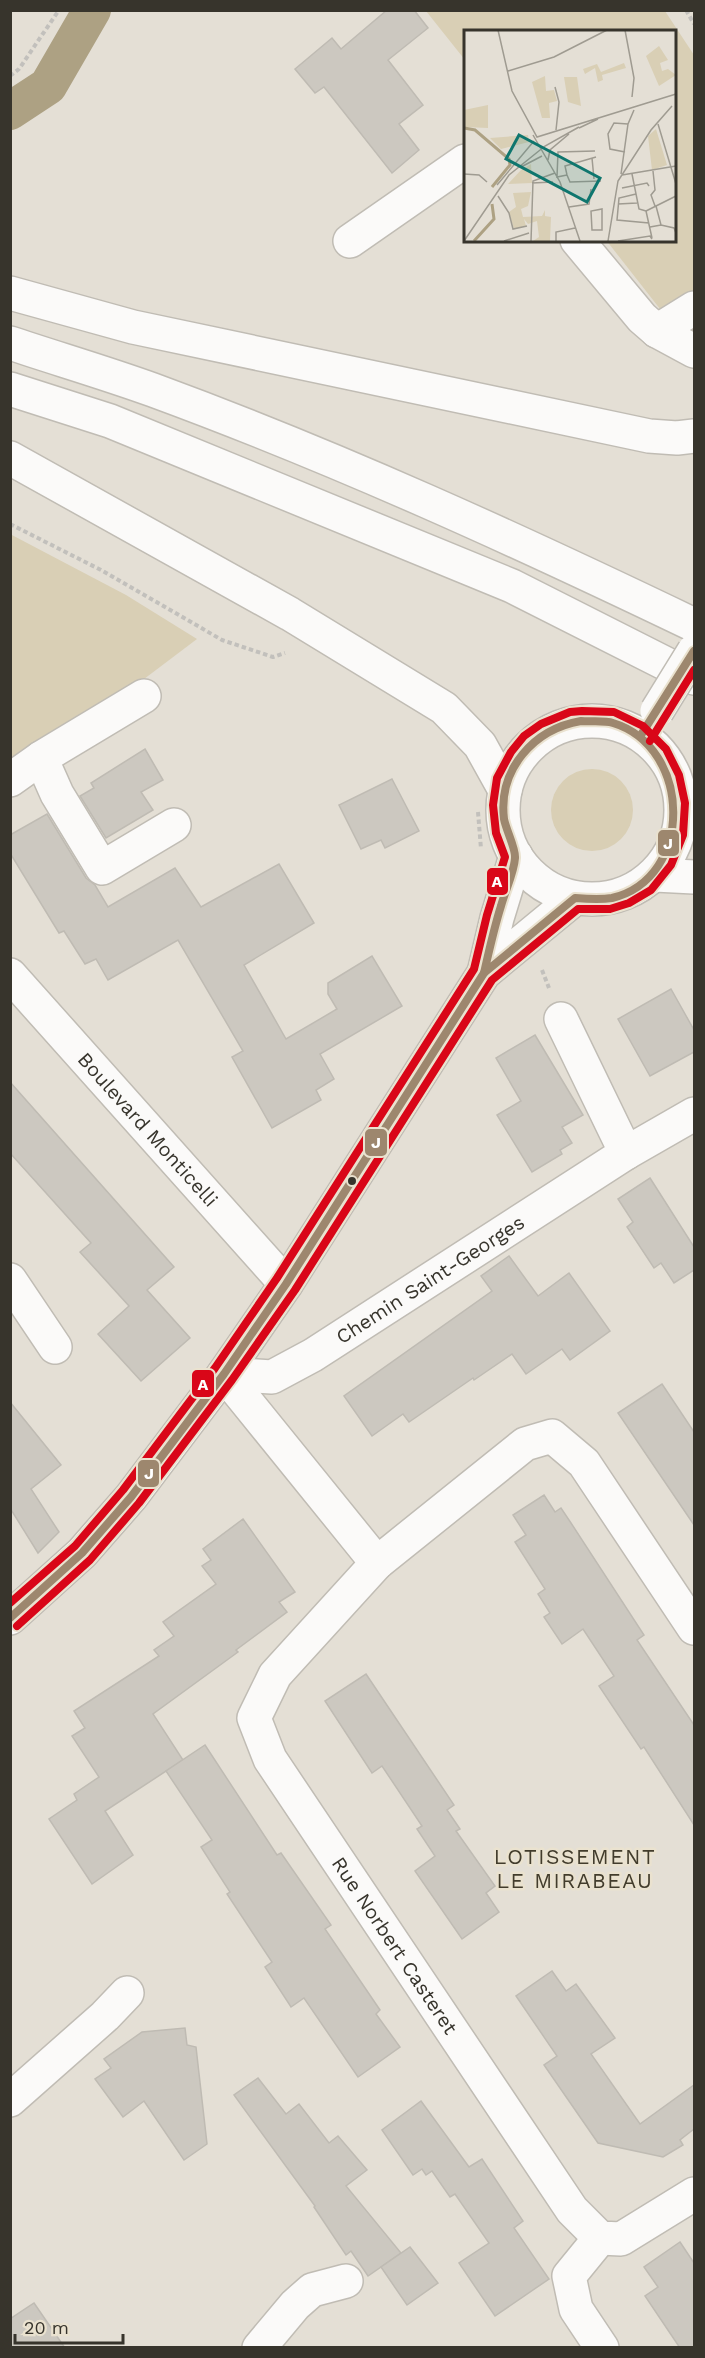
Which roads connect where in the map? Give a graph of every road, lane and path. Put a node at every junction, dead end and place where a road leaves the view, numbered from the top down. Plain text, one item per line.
1 (59, 10) edge
2 (686, 10) edge
3 (694, 24) edge
4 (10, 75) edge
5 (464, 162) edge
6 (350, 241) dead end
7 (579, 242) edge
8 (10, 293) edge
9 (694, 308) edge
10 (657, 332) junction
11 (10, 343) edge
12 (694, 351) edge
13 (10, 389) edge
14 (694, 436) edge
15 (10, 458) edge
16 (10, 524) edge
17 (694, 625) edge
18 (319, 631) junction
19 (694, 651) edge
20 (694, 678) edge
21 (144, 696) dead end
22 (649, 723) junction
23 (41, 758) junction
24 (10, 780) edge
25 (491, 796) junction
26 (174, 825) dead end
27 (481, 850) dead end
28 (516, 856) junction
29 (655, 875) junction
30 (694, 876) edge
31 (575, 898) junction
32 (528, 937) junction
33 (484, 972) junction
34 (10, 975) edge
35 (561, 1019) joint
36 (694, 1114) edge
37 (626, 1153) junction
38 (10, 1280) edge
39 (286, 1284) junction
40 (55, 1347) dead end
41 (224, 1374) junction
42 (377, 1563) junction
43 (10, 1618) edge
44 (694, 1628) edge
45 (127, 1993) dead end
46 (10, 2100) edge
47 (694, 2194) edge
48 (600, 2238) junction
49 (346, 2281) dead end
50 (259, 2348) edge
51 (602, 2348) edge

1 - 4 path
2 - 3 path
5 - 6 main road
7 - 10 main road
8 - 14 main road
9 - 10 main road
10 - 12 main road
11 - 17 main road
13 - 20 main road
15 - 18 main road
16 - 18 path
18 - 25 main road
19 - 22 main road, bridge
21 - 23 main road
22 - 25 main road
22 - 29 main road
23 - 24 main road
23 - 26 main road
25 - 27 path
25 - 28 main road
28 - 31 main road
28 - 33 main road
29 - 30 main road
29 - 31 main road
31 - 32 main road
32 - 33 main road
32 - 35 path
33 - 39 main road
34 - 39 main road, Boulevard Monticelli
35 - 37 main road
36 - 37 main road, Chemin Saint-Georges
37 - 41 main road, Chemin Saint-Georges
38 - 40 main road
39 - 41 main road
41 - 42 main road
41 - 43 main road
42 - 44 main road, Rue Norbert Casteret
42 - 48 main road, Rue Norbert Casteret
45 - 46 main road
47 - 48 main road
48 - 51 main road
49 - 50 main road

